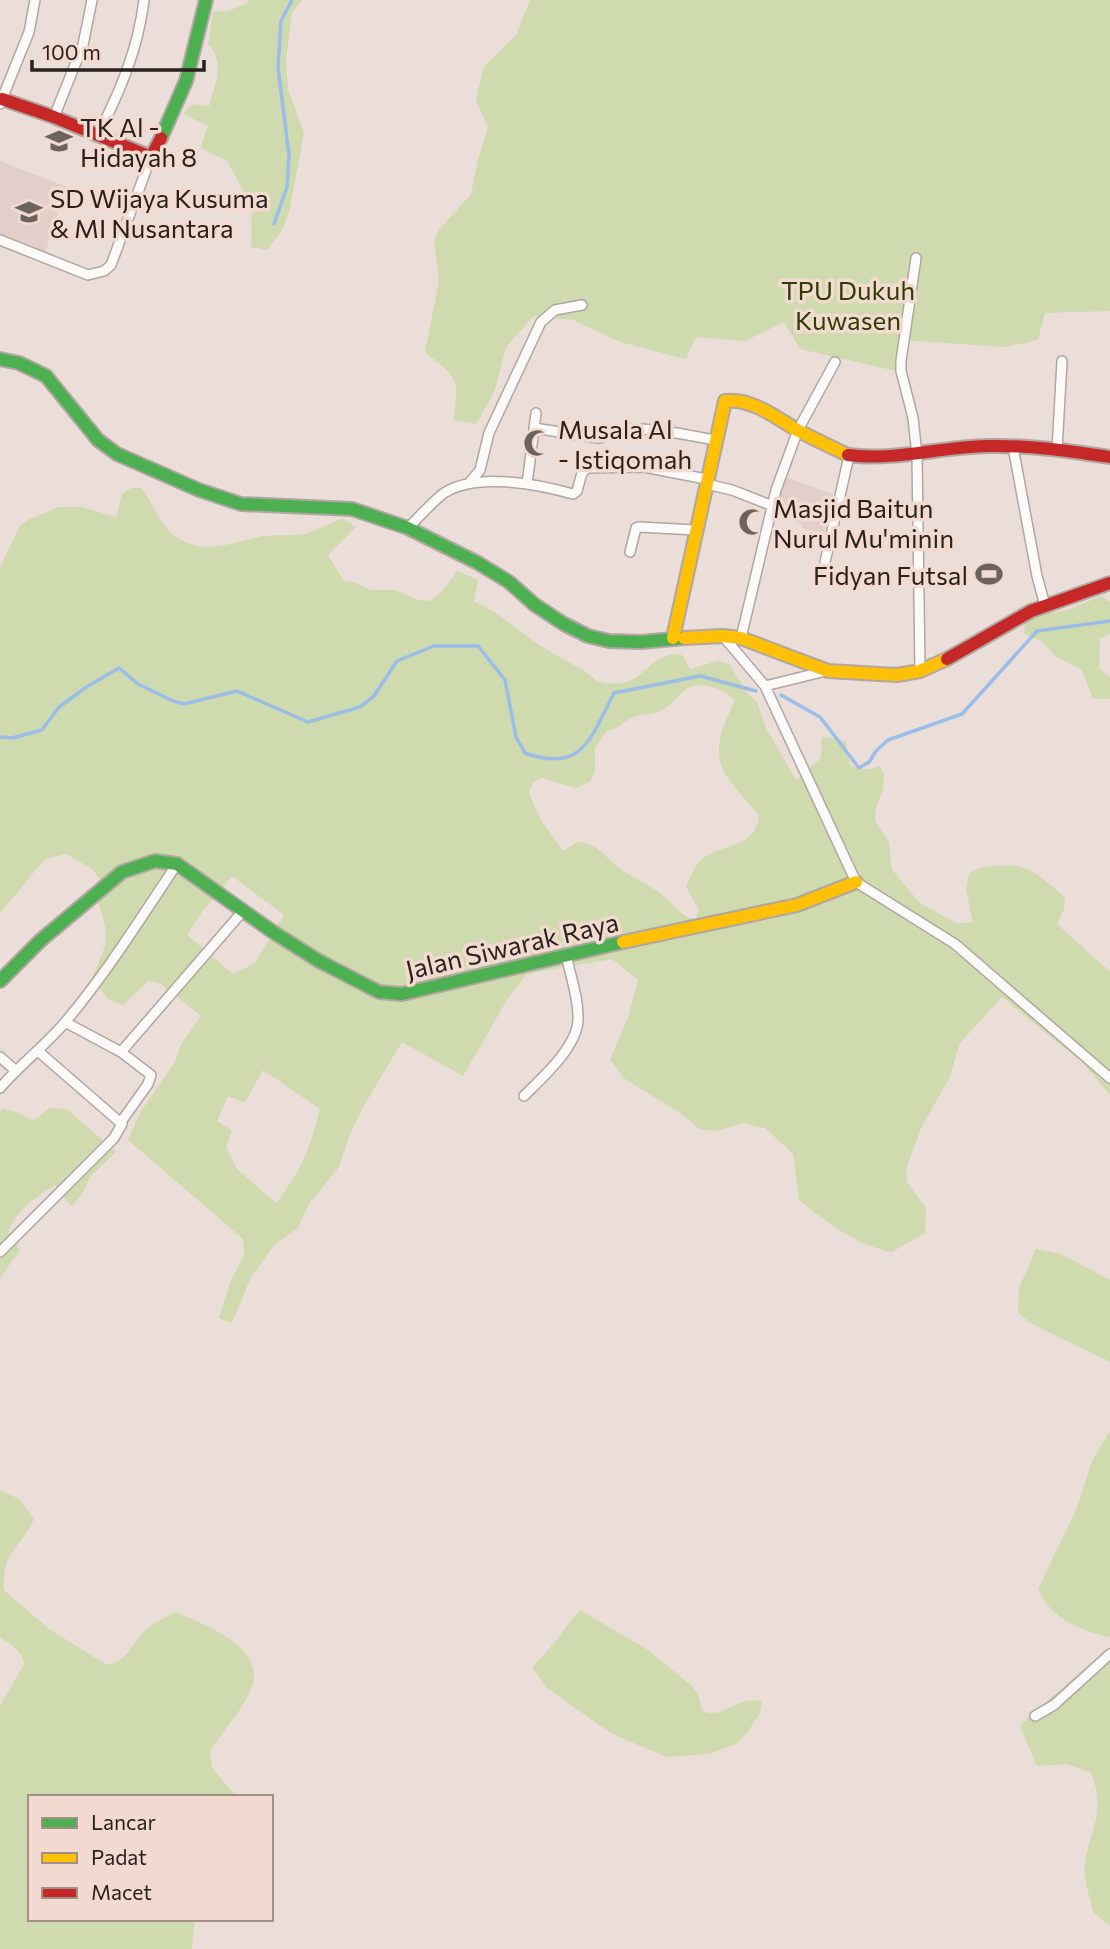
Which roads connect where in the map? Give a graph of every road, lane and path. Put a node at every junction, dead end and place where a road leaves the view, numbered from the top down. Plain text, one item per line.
1 (35, 0) edge
2 (92, 0) edge
3 (144, 0) edge
4 (206, 0) edge
5 (1, 102) edge
6 (54, 117) junction
7 (98, 135) junction
8 (152, 157) junction
9 (0, 240) edge
10 (916, 258) dead end
11 (582, 305) dead end
12 (0, 359) edge
13 (1062, 361) dead end
14 (835, 362) dead end
15 (536, 412) dead end
16 (534, 428) junction
17 (798, 430) junction
18 (715, 440) junction
19 (1013, 447) junction
20 (1057, 450) junction
21 (916, 455) junction
22 (849, 456) junction
23 (1110, 457) edge
24 (470, 482) junction
25 (706, 482) junction
26 (527, 484) junction
27 (773, 506) junction
28 (408, 528) junction
29 (696, 530) junction
30 (630, 552) dead end
31 (824, 562) dead end
32 (1110, 583) edge
33 (1045, 605) junction
34 (723, 636) junction
35 (673, 638) junction
36 (741, 639) junction
37 (828, 671) junction
38 (920, 671) junction
39 (765, 686) junction
40 (177, 864) junction
41 (856, 882) junction
42 (243, 911) junction
43 (566, 954) junction
44 (0, 981) edge
45 (65, 1022) junction
46 (38, 1051) junction
47 (121, 1052) junction
48 (0, 1057) edge
49 (15, 1070) junction
50 (1110, 1079) edge
51 (0, 1088) edge
52 (524, 1096) dead end
53 (121, 1122) junction
54 (0, 1252) edge
55 (1110, 1654) edge
56 (1035, 1716) dead end

1 - 5 street
2 - 6 street
3 - 7 street
4 - 8 street
5 - 6 street
6 - 7 street
7 - 8 street
8 - 9 street
10 - 21 street
11 - 24 street
12 - 28 street
13 - 20 street
14 - 17 street
15 - 16 street
16 - 18 street
16 - 26 street
17 - 18 street
17 - 22 street
17 - 27 street
18 - 25 street
19 - 20 street
19 - 21 street
19 - 33 street
20 - 23 street
21 - 22 street
21 - 38 street
22 - 31 street
24 - 26 street
24 - 28 street
25 - 26 street
25 - 27 street
25 - 29 street
27 - 36 street
28 - 35 street
29 - 30 street
29 - 35 street
32 - 33 street
33 - 38 street
34 - 35 street
34 - 36 street
34 - 39 street
36 - 37 street
37 - 38 street
37 - 39 street
39 - 41 street
40 - 42 street, Jalan Siwarak Raya
40 - 44 street
40 - 45 street
41 - 43 street, Jalan Siwarak Raya
41 - 50 street
42 - 43 street, Jalan Siwarak Raya
42 - 47 street
43 - 52 street
45 - 46 street
45 - 47 street
46 - 49 street
46 - 53 street
47 - 53 street
48 - 49 street
49 - 51 street
53 - 54 street
55 - 56 street

